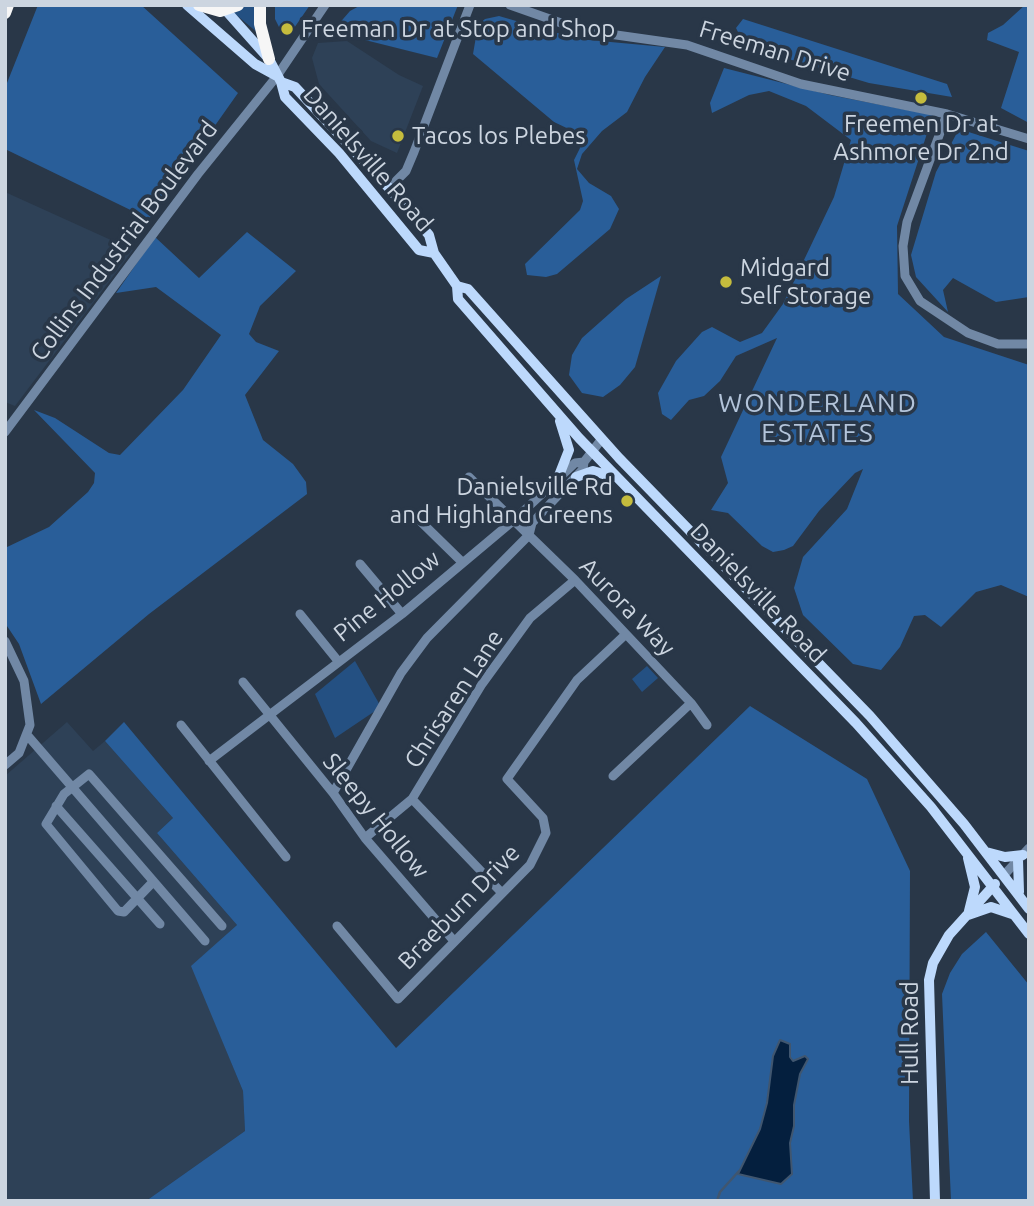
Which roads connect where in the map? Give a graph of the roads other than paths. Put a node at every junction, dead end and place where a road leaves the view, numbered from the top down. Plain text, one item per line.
1 (8, 5) edge
2 (187, 5) edge
3 (199, 5) edge
4 (260, 5) edge
5 (325, 5) edge
6 (470, 5) edge
7 (510, 5) edge
8 (229, 7) edge
9 (5, 13) edge
10 (269, 59) junction
11 (279, 79) junction
12 (947, 114) junction
13 (1029, 139) edge
14 (390, 188) junction
15 (434, 253) junction
16 (457, 286) junction
17 (1029, 344) edge
18 (558, 415) junction
19 (5, 432) edge
20 (601, 440) junction
21 (592, 452) junction
22 (584, 462) junction
23 (469, 477) dead end
24 (576, 477) junction
25 (558, 478) junction
26 (618, 479) junction
27 (414, 515) dead end
28 (514, 520) junction
29 (529, 535) junction
30 (461, 561) junction
31 (360, 564) dead end
32 (575, 580) junction
33 (300, 614) dead end
34 (402, 614) junction
35 (626, 634) junction
36 (5, 641) edge
37 (338, 661) junction
38 (243, 682) dead end
39 (691, 703) junction
40 (861, 706) junction
41 (270, 713) junction
42 (850, 717) junction
43 (181, 725) dead end
44 (707, 725) dead end
45 (28, 736) junction
46 (209, 761) junction
47 (5, 765) edge
48 (614, 776) dead end
49 (70, 789) junction
50 (333, 793) junction
51 (412, 799) junction
52 (57, 806) junction
53 (365, 838) junction
54 (967, 852) junction
55 (986, 852) junction
56 (1023, 854) edge
57 (286, 858) dead end
58 (1004, 875) junction
59 (152, 883) junction
60 (992, 887) junction
61 (501, 892) junction
62 (138, 898) junction
63 (1021, 898) junction
64 (1029, 909) edge
65 (967, 914) junction
66 (1016, 916) junction
67 (160, 923) dead end
68 (222, 926) dead end
69 (337, 926) dead end
70 (1029, 934) edge
71 (205, 941) dead end
72 (454, 941) junction
73 (935, 1201) edge

1 - 9 highway
2 - 11 main road, Danielsville Road
3 - 8 highway
4 - 10 highway
5 - 11 street
6 - 14 street
7 - 12 street, Freeman Drive
8 - 10 main road, Danielsville Road
10 - 11 main road, Danielsville Road
11 - 14 main road, Danielsville Road
11 - 15 main road, Danielsville Road
11 - 19 street, Collins Industrial Boulevard
12 - 13 street, Freeman Drive
12 - 17 street
14 - 15 main road, Danielsville Road
15 - 16 main road, Danielsville Road
16 - 18 main road, Danielsville Road
16 - 20 main road, Danielsville Road
18 - 21 main road, Danielsville Road
18 - 25 main road
20 - 21 street
20 - 40 main road, Danielsville Road
21 - 22 street
21 - 26 main road, Danielsville Road
22 - 24 street
22 - 25 street, Pine Hollow
23 - 28 street
24 - 26 main road
24 - 29 street
25 - 28 street, Pine Hollow
26 - 42 main road, Danielsville Road
27 - 30 street, Pine Hollow
28 - 29 street, Aurora Way
28 - 30 street, Pine Hollow
29 - 32 street, Aurora Way
29 - 50 street
30 - 34 street, Pine Hollow
31 - 34 street
32 - 35 street, Aurora Way
32 - 51 street, Chrisaren Lane
33 - 37 street, Pine Hollow
34 - 37 street, Pine Hollow
35 - 39 street, Aurora Way
35 - 61 street, Braeburn Drive
36 - 45 street
37 - 41 street, Pine Hollow
38 - 41 street
39 - 44 street, Aurora Way
39 - 48 street
40 - 42 main road
40 - 55 main road, Danielsville Road
41 - 46 street, Pine Hollow
41 - 50 street, Sleepy Hollow
42 - 54 main road, Danielsville Road
43 - 46 street
45 - 47 street
45 - 49 street
46 - 57 street
49 - 52 street
49 - 59 street
49 - 68 street
50 - 53 street, Sleepy Hollow
51 - 53 street, Chrisaren Lane
51 - 61 street
52 - 62 street
52 - 62 street
53 - 72 street, Sleepy Hollow
54 - 60 main road, Danielsville Road
54 - 65 main road
55 - 56 main road
55 - 58 main road, Danielsville Road
56 - 58 street
56 - 63 main road
58 - 60 main road, Hull Road
58 - 63 main road, Danielsville Road
59 - 62 street
59 - 71 street
60 - 65 main road, Hull Road
60 - 66 main road, Danielsville Road
61 - 72 street, Braeburn Drive
62 - 67 street
63 - 64 main road, Danielsville Road
65 - 66 main road
65 - 73 main road, Hull Road
66 - 70 main road, Danielsville Road
69 - 72 street, Braeburn Drive

